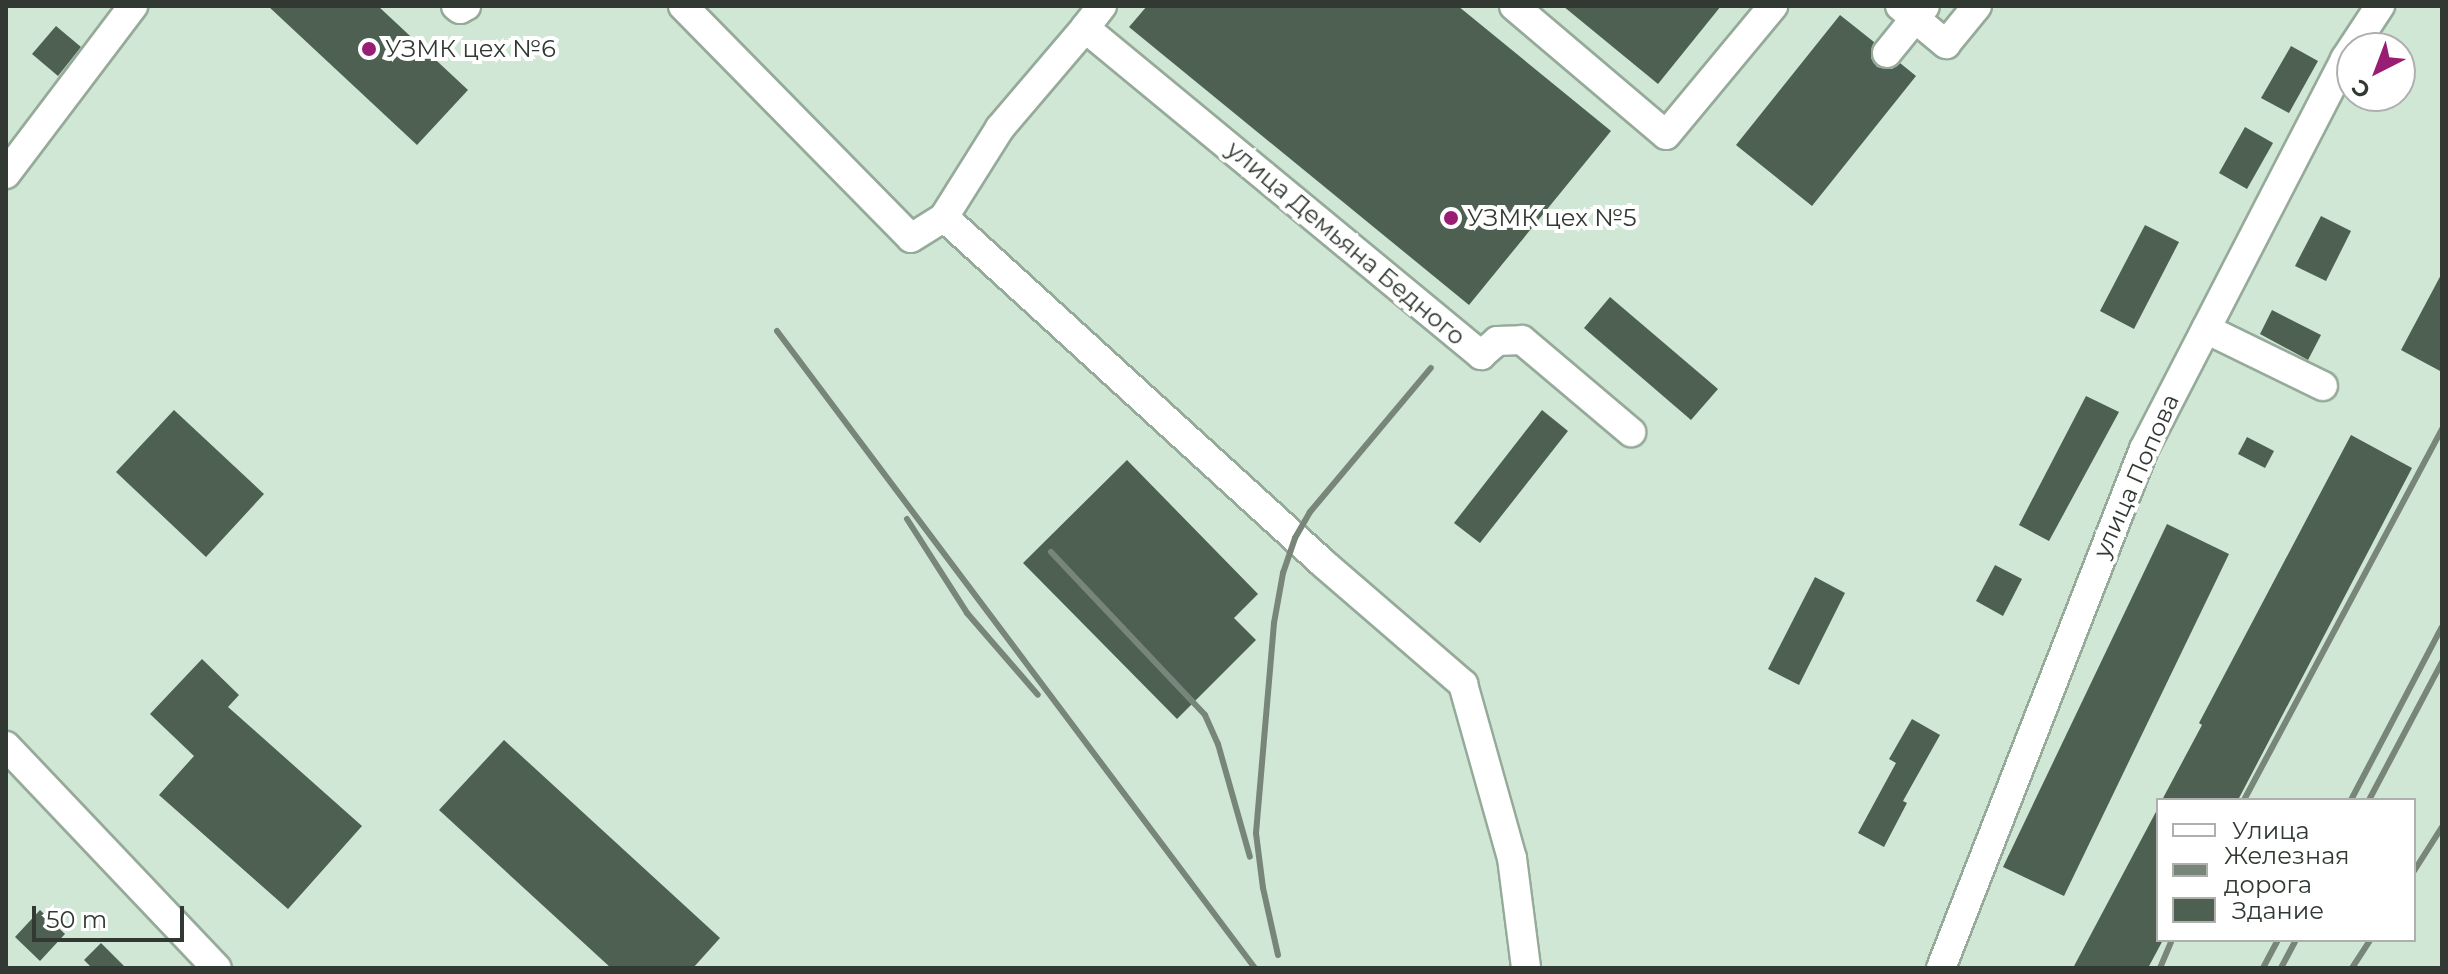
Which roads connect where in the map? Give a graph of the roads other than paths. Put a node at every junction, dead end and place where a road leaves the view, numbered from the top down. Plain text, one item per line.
1 (133, 6) edge
2 (456, 6) edge
3 (466, 6) edge
4 (683, 6) edge
5 (1514, 6) edge
6 (1773, 6) edge
7 (1977, 6) edge
8 (2380, 6) edge
9 (1913, 10) edge
10 (1094, 17) edge
11 (1887, 53) dead end
12 (6, 174) edge
13 (944, 217) junction
14 (2206, 329) junction
15 (2323, 386) dead end
16 (1631, 432) dead end
17 (6, 746) edge
18 (217, 968) edge
19 (1526, 968) edge
20 (1941, 968) edge

1 - 12 street
2 - 3 street
4 - 13 street
5 - 6 street
7 - 9 street
8 - 14 street, улица Попова
9 - 11 street
10 - 13 street
10 - 16 street, улица Демьяна Бедного
13 - 19 street
14 - 15 street
14 - 20 street, улица Попова
17 - 18 street

